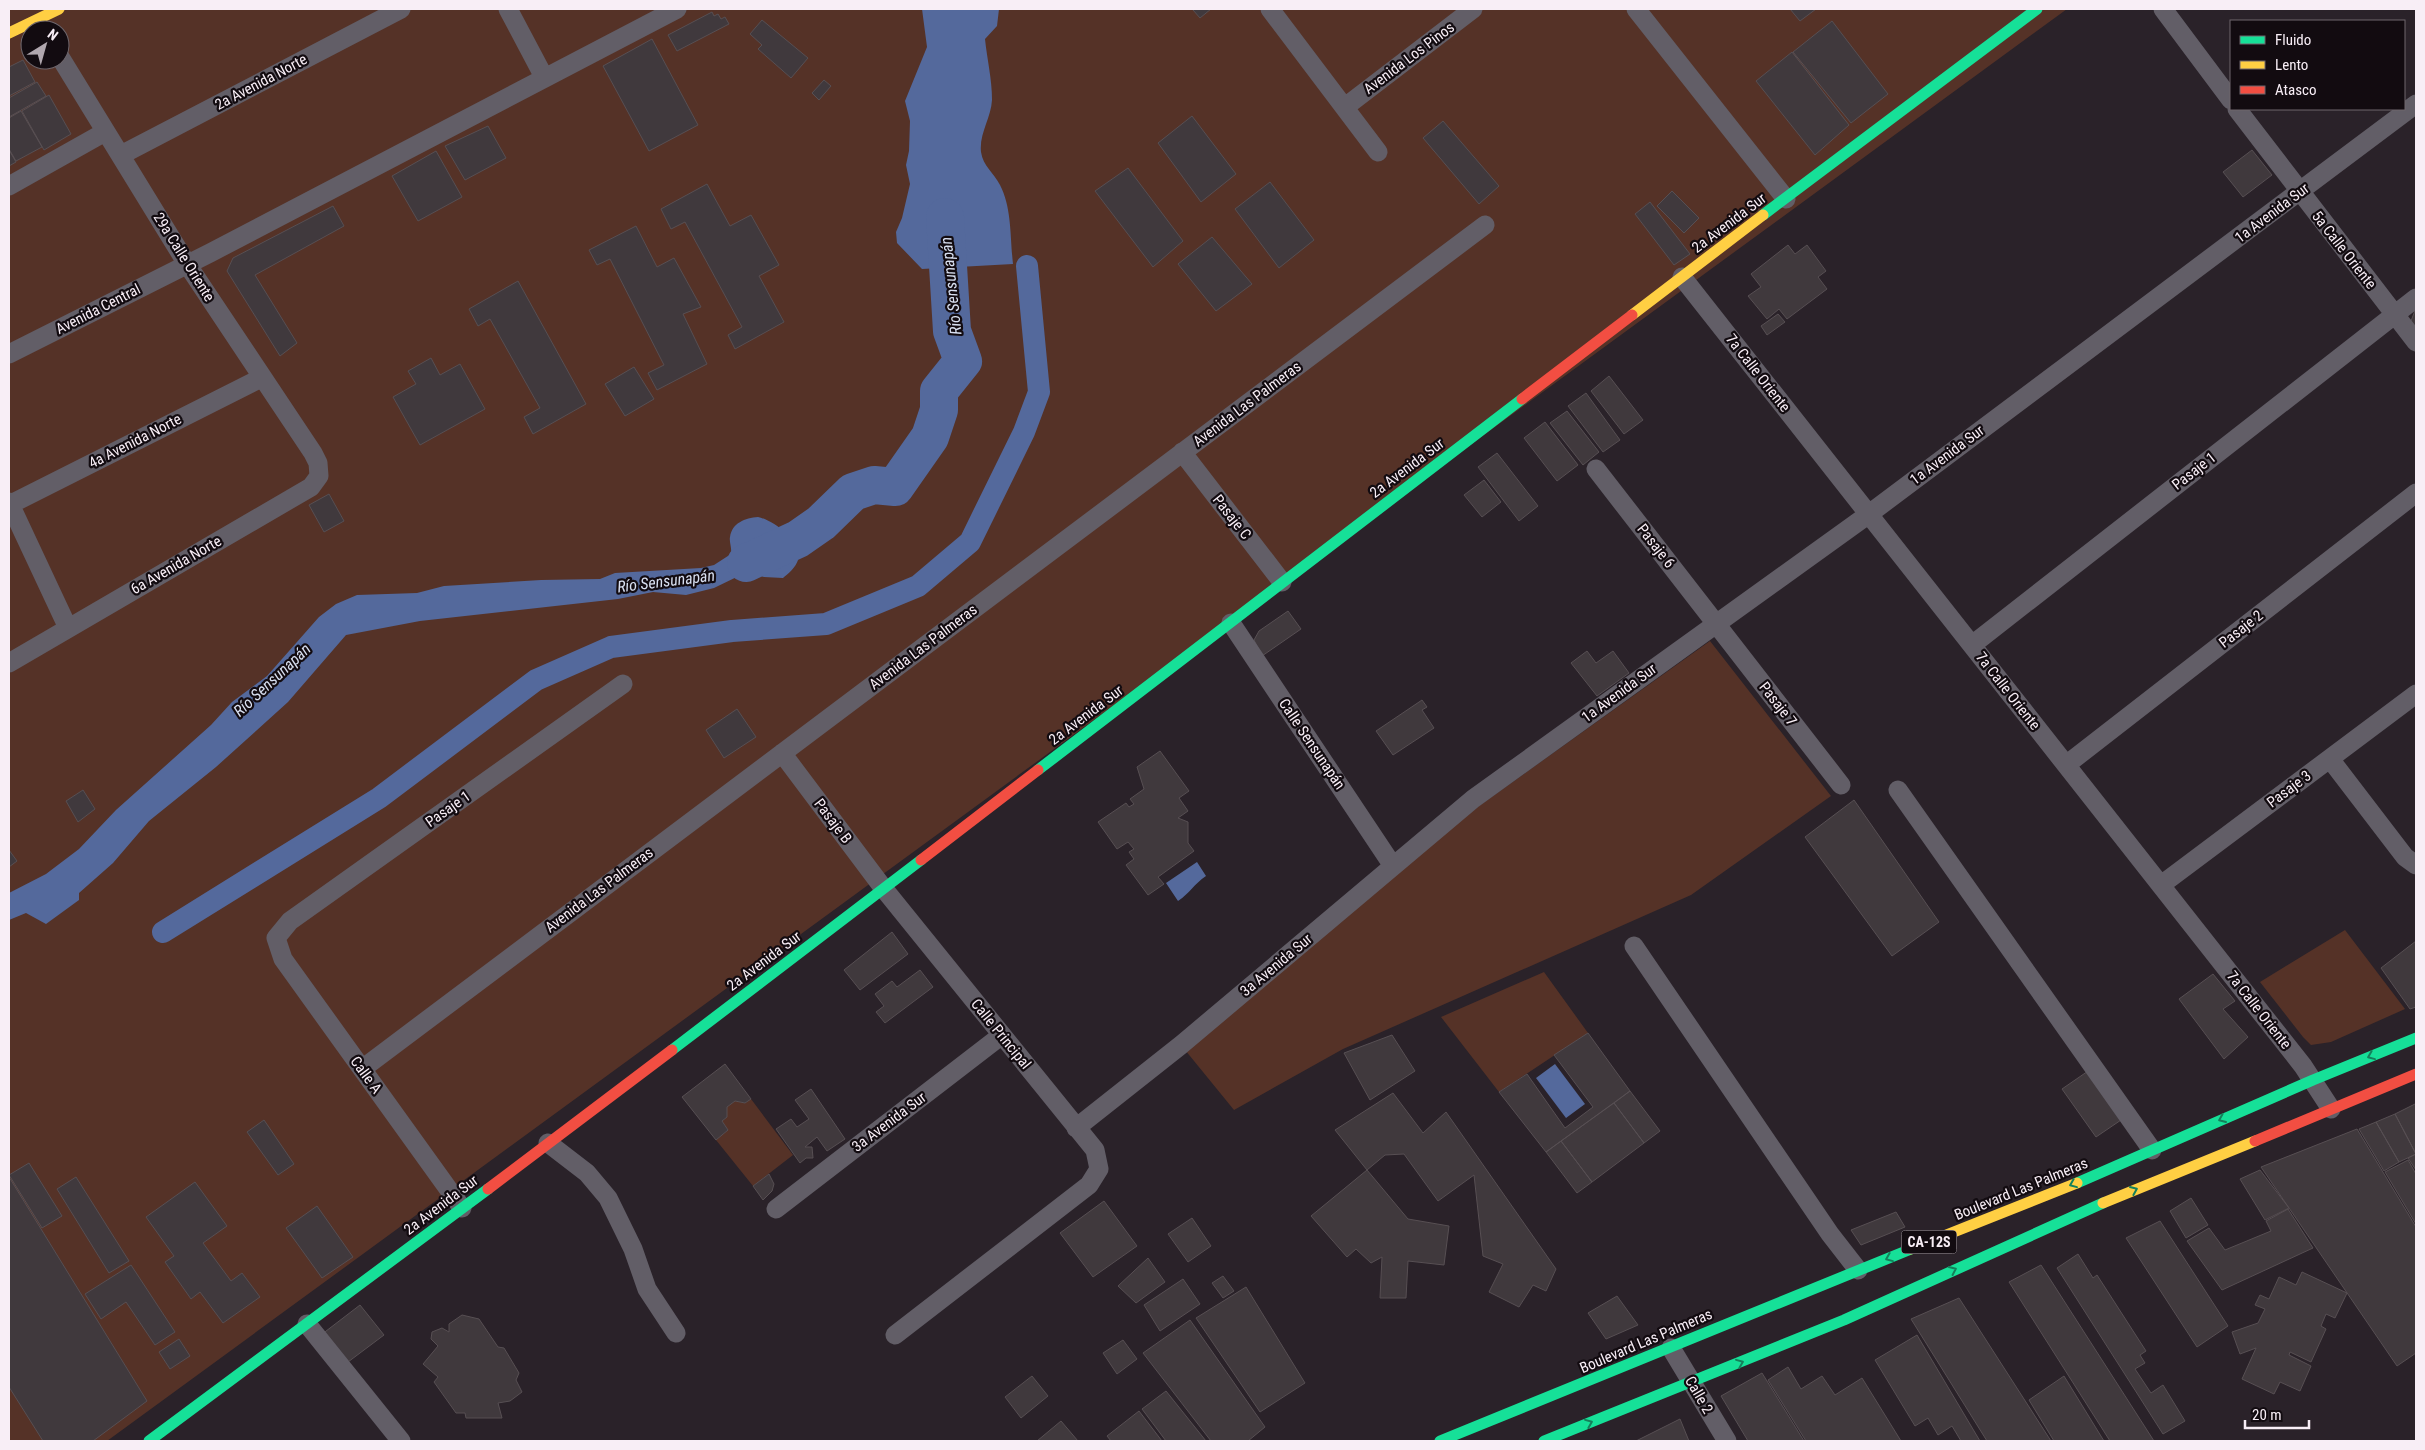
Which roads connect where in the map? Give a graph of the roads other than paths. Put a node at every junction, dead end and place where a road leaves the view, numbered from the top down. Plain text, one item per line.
1 (59, 9) edge
2 (401, 9) edge
3 (508, 9) edge
4 (676, 9) edge
5 (1270, 9) edge
6 (1473, 9) edge
7 (1636, 9) edge
8 (2037, 9) edge
9 (2163, 9) edge
10 (46, 20) edge
11 (68, 70) edge
12 (544, 77) junction
13 (2230, 99) edge
14 (2416, 104) edge
15 (1345, 107) junction
16 (2238, 110) edge
17 (105, 132) junction
18 (1378, 152) dead end
19 (121, 155) junction
20 (9, 186) edge
21 (2299, 192) junction
22 (1786, 199) junction
23 (1484, 225) dead end
24 (188, 264) junction
25 (1682, 277) junction
26 (2416, 298) edge
27 (2395, 314) junction
28 (2416, 342) edge
29 (9, 354) edge
30 (261, 378) junction
31 (1182, 452) junction
32 (313, 453) joint
33 (1596, 469) dead end
34 (2416, 493) edge
35 (9, 504) edge
36 (1869, 514) junction
37 (1282, 582) junction
38 (1231, 623) junction
39 (1716, 623) junction
40 (68, 628) junction
41 (1972, 645) junction
42 (9, 663) edge
43 (623, 684) dead end
44 (2416, 694) edge
45 (782, 753) junction
46 (2330, 759) junction
47 (2066, 765) junction
48 (1841, 785) dead end
49 (1898, 790) dead end
50 (1473, 799) joint
51 (2416, 865) edge
52 (1393, 866) junction
53 (2161, 885) junction
54 (884, 889) junction
55 (276, 938) joint
56 (1634, 946) dead end
57 (1002, 1035) junction
58 (2416, 1038) edge
59 (362, 1069) junction
60 (2416, 1074) edge
61 (2313, 1080) junction
62 (2331, 1108) junction
63 (1076, 1128) junction
64 (548, 1143) junction
65 (2152, 1150) junction
66 (462, 1208) junction
67 (776, 1209) dead end
68 (1858, 1270) junction
69 (307, 1324) junction
70 (676, 1333) dead end
71 (895, 1335) dead end
72 (1671, 1348) junction
73 (1692, 1382) junction
74 (149, 1441) edge
75 (401, 1441) edge
76 (1440, 1441) edge
77 (1544, 1441) edge
78 (1727, 1441) edge

1 - 10 street
2 - 19 street, 2a Avenida Norte
3 - 12 street
4 - 12 street, Avenida Central
5 - 15 street
6 - 15 street, Avenida Los Pinos
7 - 22 street
8 - 22 street, 2a Avenida Sur
9 - 13 street
11 - 17 street, 29a Calle Oriente
12 - 24 street, Avenida Central
14 - 21 street, 1a Avenida Sur
15 - 18 street
16 - 21 street, 5a Calle Oriente
17 - 19 street, 29a Calle Oriente
17 - 20 street
19 - 24 street, 29a Calle Oriente
21 - 27 street, 5a Calle Oriente
21 - 36 street, 1a Avenida Sur
22 - 25 street, 2a Avenida Sur
23 - 31 street, Avenida Las Palmeras
24 - 29 street, Avenida Central
24 - 30 street, 29a Calle Oriente
25 - 36 street, 7a Calle Oriente
25 - 37 street, 2a Avenida Sur
26 - 27 street, Pasaje 1
27 - 28 street, 5a Calle Oriente
27 - 41 street, Pasaje 1
30 - 32 street, 29a Calle Oriente
30 - 35 street, 4a Avenida Norte
31 - 37 street, Pasaje C
31 - 45 street, Avenida Las Palmeras
32 - 40 street, 6a Avenida Norte
33 - 39 street, Pasaje 6
34 - 47 street, Pasaje 2
35 - 40 street
36 - 39 street, 1a Avenida Sur
36 - 41 street, 7a Calle Oriente
37 - 38 street, 2a Avenida Sur
38 - 52 street, Calle Sensunapán
38 - 54 street, 2a Avenida Sur
39 - 48 street, Pasaje 7
39 - 50 street, 1a Avenida Sur
40 - 42 street, 6a Avenida Norte
41 - 47 street, 7a Calle Oriente
43 - 55 street, Pasaje 1
44 - 46 street, Pasaje 3
45 - 54 street, Pasaje B
45 - 59 street, Avenida Las Palmeras
46 - 51 street
46 - 53 street, Pasaje 3
47 - 53 street, 7a Calle Oriente
49 - 65 street
50 - 52 street, 3a Avenida Sur
52 - 63 street, 3a Avenida Sur
53 - 61 street, 7a Calle Oriente
54 - 57 street, Calle Principal
54 - 64 street, 2a Avenida Sur
55 - 59 street, Calle A
56 - 68 street
57 - 63 street, Calle Principal
57 - 67 street, 3a Avenida Sur
58 -> 61 street, Boulevard Las Palmeras / CA-12S
59 - 66 street, Calle A
60 - 62 street
61 - 62 street, 7a Calle Oriente
61 -> 65 street, Boulevard Las Palmeras / CA-12S
73 -> 62 street
63 - 71 street, Calle Principal
64 - 66 street, 2a Avenida Sur
64 - 70 street
65 -> 68 street, Boulevard Las Palmeras / CA-12S
66 - 69 street, 2a Avenida Sur
68 - 72 street, Boulevard Las Palmeras / CA-12S
69 - 74 street, 2a Avenida Sur
69 - 75 street
72 - 73 street, Calle 2
72 - 76 street, Boulevard Las Palmeras / CA-12S
77 -> 73 street
73 - 78 street, Calle 2

